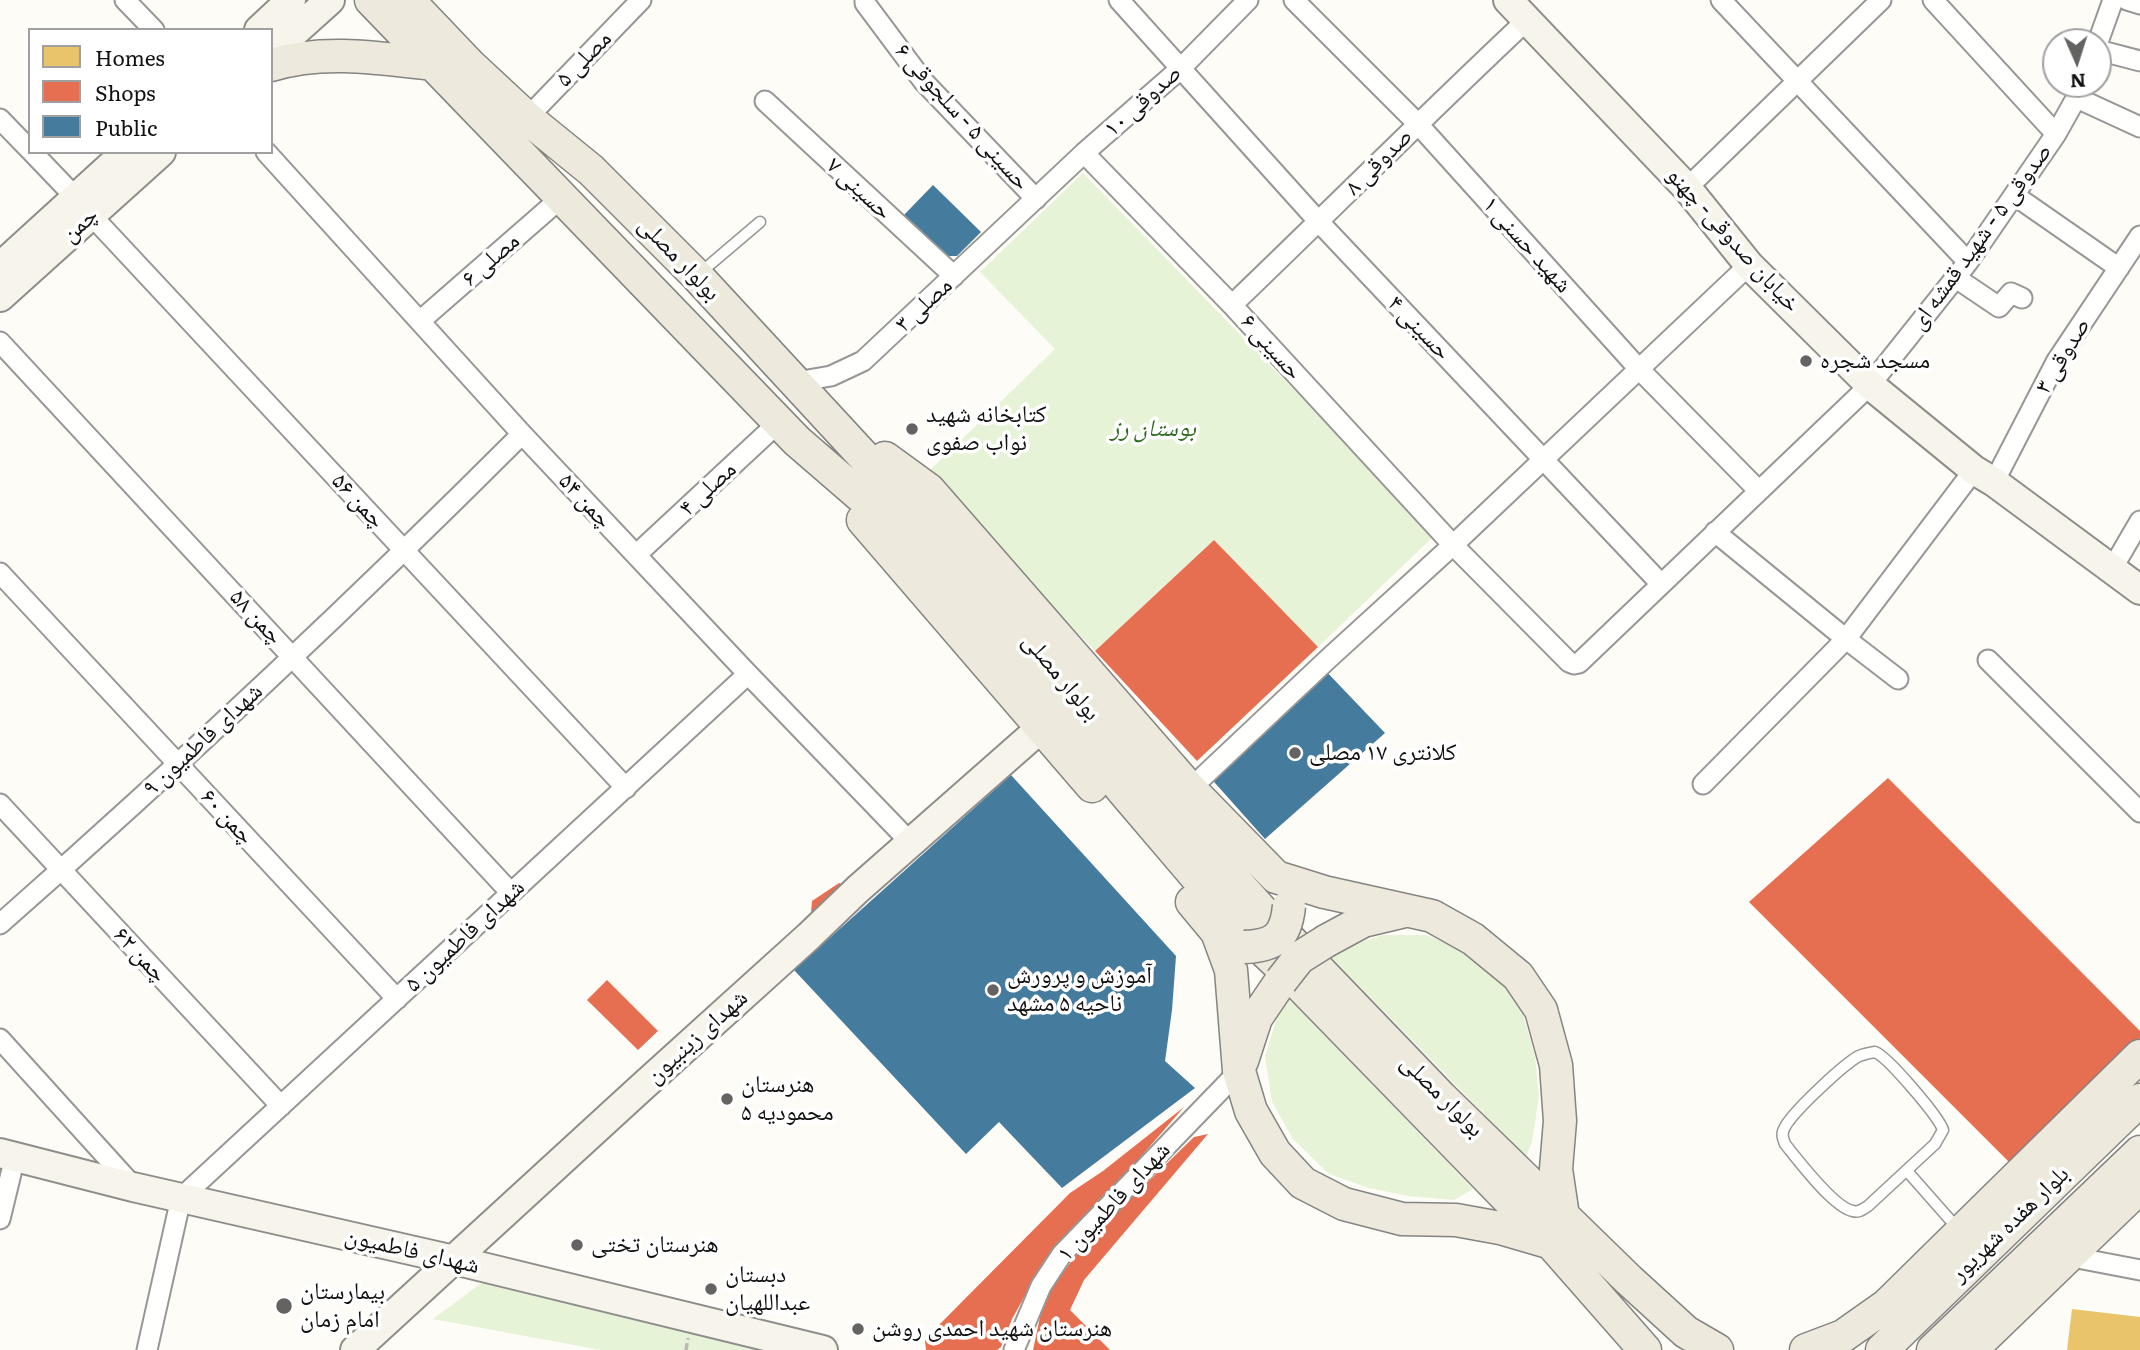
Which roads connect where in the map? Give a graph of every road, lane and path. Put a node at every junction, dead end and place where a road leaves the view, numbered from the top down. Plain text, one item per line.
1 (125, 0) edge
2 (291, 0) edge
3 (330, 0) edge
4 (371, 0) edge
5 (641, 0) edge
6 (865, 0) edge
7 (1119, 0) edge
8 (1248, 0) edge
9 (1294, 0) edge
10 (1721, 0) edge
11 (1881, 0) edge
12 (1933, 0) edge
13 (2113, 0) edge
14 (2127, 0) edge
15 (2140, 4) edge
16 (417, 6) edge
17 (1518, 10) edge
18 (152, 28) edge
19 (261, 28) edge
20 (2103, 28) edge
21 (273, 51) edge
22 (2112, 54) edge
23 (2140, 61) edge
24 (273, 64) edge
25 (432, 64) junction
26 (1180, 69) junction
27 (1798, 80) junction
28 (2076, 98) edge
29 (2092, 98) edge
30 (765, 102) dead end
31 (527, 118) junction
32 (0, 119) edge
33 (1418, 123) junction
34 (2140, 127) edge
35 (2056, 134) junction
36 (28, 148) edge
37 (1084, 153) junction
38 (34, 154) edge
39 (124, 154) edge
40 (158, 154) edge
41 (268, 154) edge
42 (591, 170) junction
43 (1687, 188) junction
44 (2014, 195) junction
45 (561, 198) junction
46 (1036, 199) junction
47 (84, 206) junction
48 (760, 222) dead end
49 (1319, 222) junction
50 (2140, 236) edge
51 (1968, 262) junction
52 (1749, 265) junction
53 (0, 267) edge
54 (2119, 268) junction
55 (697, 276) junction
56 (954, 276) junction
57 (1955, 278) junction
58 (0, 297) edge
59 (2022, 298) dead end
60 (1233, 305) junction
61 (421, 321) junction
62 (0, 342) edge
63 (1639, 369) junction
64 (796, 382) junction
65 (1870, 385) junction
66 (826, 415) junction
67 (788, 432) junction
68 (522, 434) junction
69 (1544, 459) junction
70 (1984, 476) junction
71 (1758, 490) junction
72 (2140, 522) edge
73 (1715, 532) junction
74 (1453, 545) junction
75 (405, 551) junction
76 (636, 555) junction
77 (2112, 569) junction
78 (0, 573) edge
79 (1661, 584) junction
80 (2140, 590) edge
81 (1846, 639) junction
82 (293, 657) junction
83 (1988, 660) dead end
84 (748, 674) junction
85 (1898, 679) dead end
86 (1042, 727) junction
87 (178, 764) junction
88 (1703, 784) dead end
89 (626, 788) junction
90 (1190, 789) junction
91 (0, 804) edge
92 (2140, 812) edge
93 (911, 844) junction
94 (61, 870) junction
95 (1276, 877) junction
96 (511, 893) junction
97 (1406, 911) junction
98 (0, 924) edge
99 (1231, 939) junction
100 (397, 999) junction
101 (0, 1039) edge
102 (2140, 1056) edge
103 (1238, 1070) junction
104 (2140, 1100) edge
105 (281, 1106) junction
106 (2140, 1152) edge
107 (8, 1155) edge
108 (1907, 1171) junction
109 (133, 1187) junction
110 (2140, 1187) edge
111 (181, 1198) junction
112 (0, 1219) edge
113 (1557, 1229) junction
114 (1961, 1233) junction
115 (2067, 1256) junction
116 (454, 1260) junction
117 (2140, 1270) edge
118 (811, 1348) edge
119 (147, 1350) edge
120 (355, 1350) edge
121 (1014, 1350) edge
122 (1645, 1350) edge
123 (1717, 1350) edge
124 (1807, 1350) edge
125 (1882, 1350) edge
126 (1933, 1350) edge
127 (1971, 1350) edge

1 - 18 street
2 - 19 street
3 - 21 street
4 - 25 main road, بولوار مصلی
5 - 31 street, مصلی ۵
6 - 46 street, حسینی ۵ - سلجوقی ۶
7 - 26 street, حسینی ۴
8 - 26 street, صدوقی ۱۰
9 - 33 street, شهید حسنی ۱
10 - 27 street
11 - 27 street
12 - 35 street
13 - 20 street
14 - 15 street
16 - 31 main road, بولوار مصلی
17 - 33 street, صدوقی ۸
17 - 43 street, خیابان صدوقی- چهنو
22 - 23 street
24 - 25 main road
25 - 45 main road, بولوار مصلی
26 - 37 street, صدوقی ۱۰
26 - 49 street, حسینی ۴
27 - 43 street
27 - 51 street
28 - 35 street, صدوقی ۵ - شهید قمشه ای
29 - 34 street
30 - 56 street, حسینی ۷
31 - 42 main road, بولوار مصلی
32 - 36 street, چمن ۵۶
33 - 49 street, صدوقی ۸
33 - 63 street, شهید حسنی ۱
35 - 44 street, صدوقی ۵ - شهید قمشه ای
37 - 46 street, صدوقی ۱۰
37 - 60 street, حسینی ۶
38 - 47 street, چمن ۵۶
39 - 47 street, چمن
40 - 47 street, چمن
41 - 61 street, چمن ۵۴
42 - 45 main road
42 - 55 main road, بولوار مصلی
43 - 52 street, خیابان صدوقی- چهنو
44 - 51 street, صدوقی ۵ - شهید قمشه ای
44 - 54 street
45 - 61 street, مصلی ۶
45 - 67 main road, بولوار مصلی
46 - 56 street, مصلی ۳
47 - 53 street, چمن
47 - 58 street, چمن
47 - 75 street, چمن ۵۶
48 - 55 lane
49 - 60 street, صدوقی ۸
49 - 69 street, حسینی ۴
50 - 54 street, صدوقی ۳
51 - 57 street, صدوقی ۵ - شهید قمشه ای
52 - 63 street
52 - 65 street, خیابان صدوقی- چهنو
54 - 70 street, صدوقی ۳
55 - 64 main road, بولوار مصلی
56 - 64 street, مصلی ۳
57 - 59 street
57 - 65 street, صدوقی ۵ - شهید قمشه ای
60 - 74 street, حسینی ۶
61 - 68 street, چمن ۵۴
62 - 82 street, چمن ۵۸
63 - 69 street
63 - 71 street, شهید حسنی ۱
64 - 66 main road, بولوار مصلی
65 - 70 street, خیابان صدوقی- چهنو
65 - 71 street, صدوقی ۵ - شهید قمشه ای
66 - 90 main road
66 - 113 main road, بولوار مصلی
67 - 76 street, مصلی ۴
67 - 86 main road
67 - 113 main road, بولوار مصلی
68 - 75 street, شهدای فاطمیون ۹
68 - 76 street, چمن ۵۴
69 - 74 street
69 - 79 street, حسینی ۴
70 - 77 street, خیابان صدوقی- چهنو
70 - 81 street, صدوقی ۳
71 - 73 street, صدوقی ۵ - شهید قمشه ای
72 - 77 street
73 - 79 street, صدوقی ۵ - شهید قمشه ای
73 - 81 street
74 - 79 street, حسینی ۶
74 - 90 street
75 - 82 street, شهدای فاطمیون ۹
75 - 89 street, چمن ۵۶
76 - 84 street, چمن ۵۴
77 - 80 street, خیابان صدوقی- چهنو
78 - 87 street, چمن ۶۰
81 - 85 street
81 - 88 street, صدوقی ۳
82 - 87 street, شهدای فاطمیون ۹
82 - 96 street, چمن ۵۸
83 - 92 street
84 - 89 street, شهدای فاطمیون ۵
84 - 93 street, چمن ۵۴
86 - 93 street, شهدای زینبیون
86 - 99 main road
87 - 94 street, شهدای فاطمیون ۹
87 - 100 street, چمن ۶۰
89 - 96 street, شهدای فاطمیون ۵
90 - 95 main road
91 - 94 street, چمن ۶۲
93 - 116 street, شهدای زینبیون
94 - 98 street, شهدای فاطمیون ۹
94 - 105 street, چمن ۶۲
95 - 97 main road
95 - 99 main road, bridge
96 - 100 street, شهدای فاطمیون ۵
97 - 103 main road, bridge
97 - 113 main road
99 - 103 main road
100 - 105 street, شهدای فاطمیون ۵
101 - 109 street
102 - 114 main road
103 - 113 main road
103 - 121 street, شهدای فاطمیون ۱
104 - 125 main road, بلوار هفده شهریور
105 - 111 street, شهدای فاطمیون ۵
106 - 126 main road, بلوار هفده شهریور
107 - 109 street, شهدای فاطمیون
107 - 112 street
108 - 108 lane
108 - 114 lane
109 - 111 street, شهدای فاطمیون
110 - 115 main road
111 - 116 street, شهدای فاطمیون
111 - 119 street
113 - 122 main road, بولوار مصلی
113 - 123 main road, بولوار مصلی
114 - 124 main road
115 - 117 street
115 - 127 main road
116 - 118 street, شهدای فاطمیون
116 - 120 street, شهدای زینبیون

